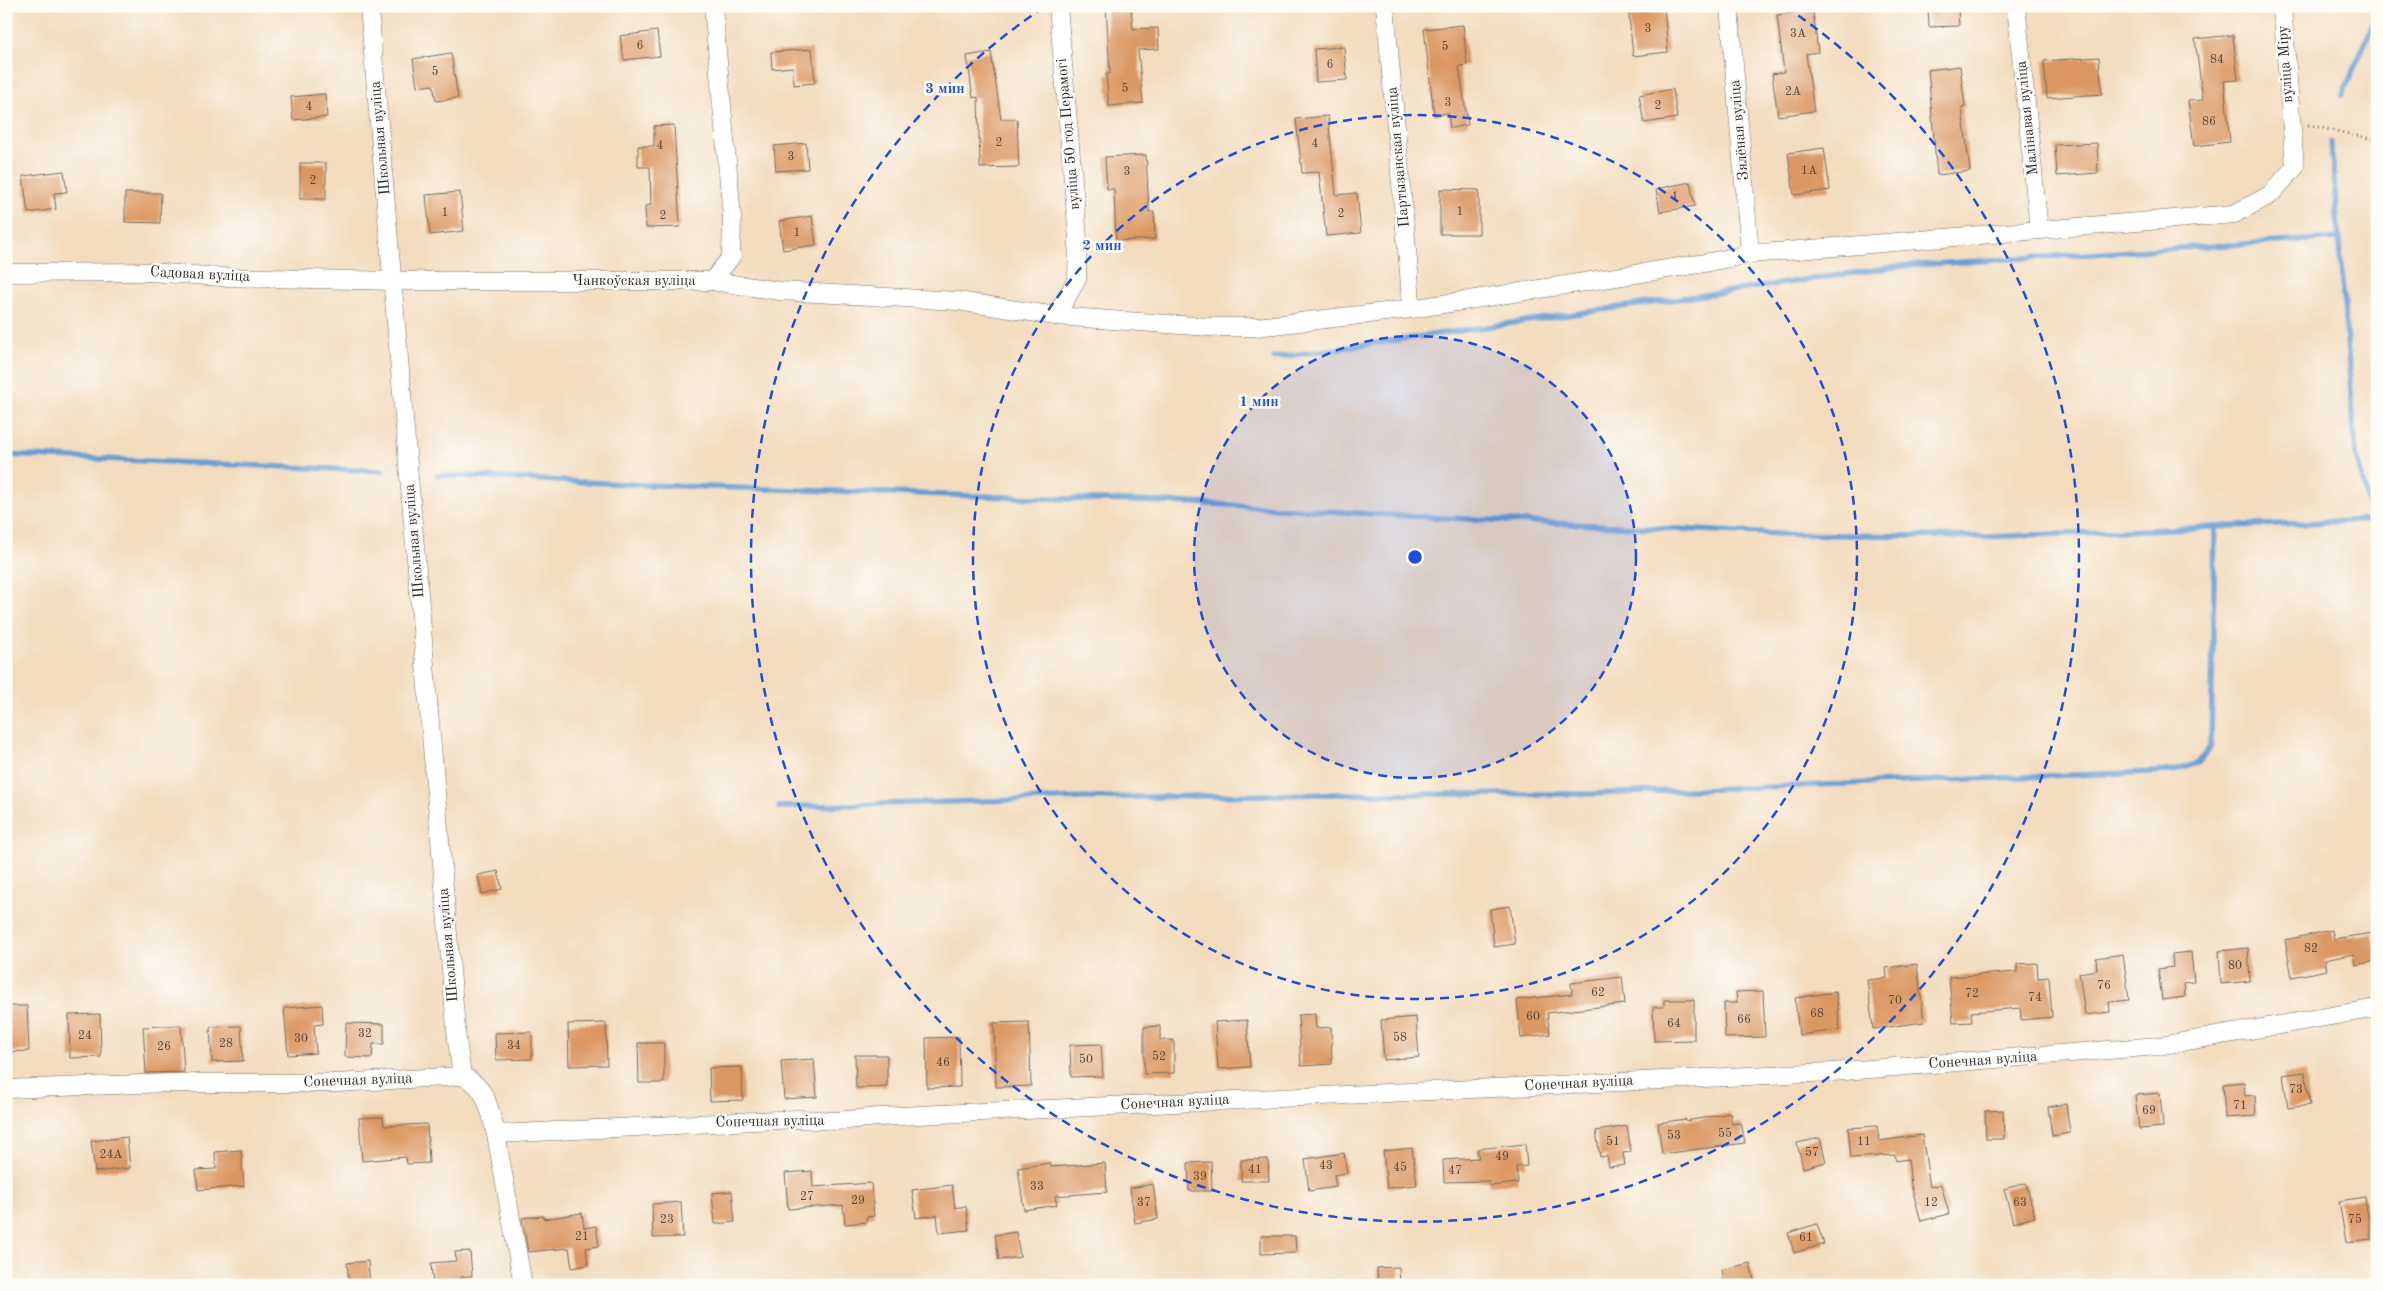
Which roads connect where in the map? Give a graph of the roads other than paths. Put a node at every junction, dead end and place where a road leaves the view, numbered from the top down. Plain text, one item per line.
1 (369, 6) edge
2 (713, 6) edge
3 (1058, 6) edge
4 (1385, 6) edge
5 (1729, 6) edge
6 (2016, 6) edge
7 (2282, 6) edge
8 (2039, 230) junction
9 (1750, 254) junction
10 (6, 274) edge
11 (394, 281) junction
12 (712, 281) junction
13 (1411, 309) junction
14 (1056, 316) junction
15 (2377, 1008) edge
16 (462, 1076) junction
17 (6, 1089) edge
18 (496, 1134) junction
19 (523, 1285) edge

1 - 11 street, Школьная вуліца
2 - 12 street, Чанкоўская вуліца
3 - 14 street, вуліца 50 год Перамогі
4 - 13 street, Партызанская вуліца
5 - 9 street, Зялёная вуліца
6 - 8 street, Малінавая вуліца
7 - 8 street, вуліца Міру
8 - 9 street, вуліца Міру
9 - 13 street, вуліца Міру
10 - 11 street, Садовая вуліца
11 - 12 street, Чанкоўская вуліца
11 - 16 street, Школьная вуліца
12 - 14 street, вуліца Міру
13 - 14 street, вуліца Міру
15 - 18 street, Сонечная вуліца
16 - 17 street, Сонечная вуліца
16 - 18 street
18 - 19 street

